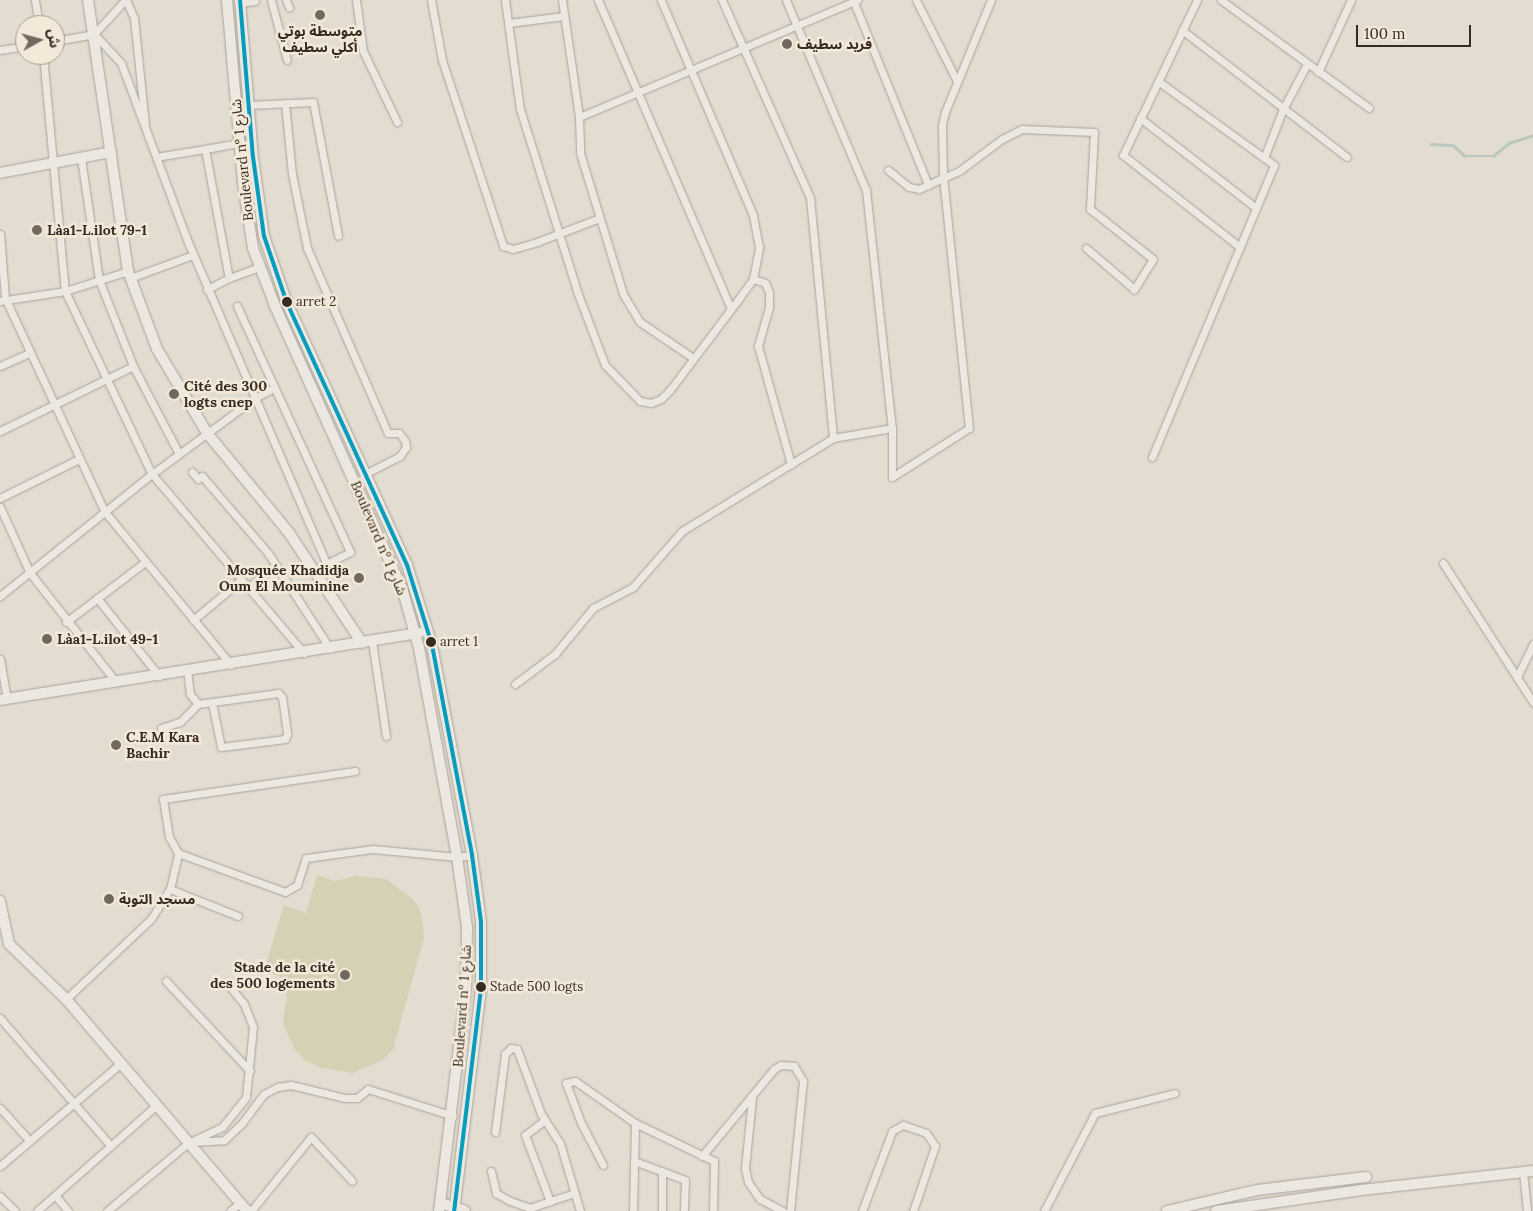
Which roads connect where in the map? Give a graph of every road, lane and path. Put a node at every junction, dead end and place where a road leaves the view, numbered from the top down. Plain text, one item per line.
1 (35, 0) edge
2 (88, 0) edge
3 (126, 0) edge
4 (227, 0) edge
5 (255, 0) edge
6 (263, 0) edge
7 (271, 0) edge
8 (356, 0) edge
9 (431, 0) edge
10 (505, 0) edge
11 (562, 0) edge
12 (598, 0) edge
13 (661, 0) edge
14 (722, 0) edge
15 (786, 0) edge
16 (854, 0) edge
17 (916, 0) edge
18 (991, 0) edge
19 (1197, 0) edge
20 (1222, 0) edge
21 (1351, 0) edge
22 (240, 2) edge
23 (37, 15) edge
24 (564, 16) junction
25 (508, 23) junction
26 (796, 25) junction
27 (1182, 30) junction
28 (94, 34) junction
29 (65, 39) edge
30 (15, 48) edge
31 (744, 48) junction
32 (0, 50) edge
33 (287, 60) dead end
34 (1307, 64) junction
35 (44, 65) edge
36 (690, 69) junction
37 (1318, 72) junction
38 (957, 80) junction
39 (1158, 81) junction
40 (638, 92) junction
41 (285, 103) junction
42 (248, 105) junction
43 (1369, 108) dead end
44 (1283, 109) junction
45 (579, 117) junction
46 (1140, 118) junction
47 (397, 122) dead end
48 (145, 130) junction
49 (239, 143) junction
50 (205, 149) junction
51 (111, 152) junction
52 (156, 157) junction
53 (1346, 157) dead end
54 (81, 158) junction
55 (1264, 158) junction
56 (54, 162) junction
57 (888, 170) dead end
58 (0, 173) edge
59 (943, 178) junction
60 (928, 185) junction
61 (1256, 208) junction
62 (600, 218) junction
63 (0, 234) edge
64 (559, 234) junction
65 (338, 236) dead end
66 (1240, 247) junction
67 (1086, 248) dead end
68 (193, 255) junction
69 (260, 267) junction
70 (129, 275) junction
71 (229, 278) junction
72 (753, 279) junction
73 (100, 280) junction
74 (207, 289) junction
75 (66, 291) junction
76 (3, 300) edge
77 (237, 306) dead end
78 (731, 309) junction
79 (29, 353) junction
80 (693, 358) junction
81 (0, 366) edge
82 (133, 366) junction
83 (105, 377) junction
84 (274, 388) junction
85 (255, 398) junction
86 (53, 406) junction
87 (892, 428) junction
88 (0, 431) edge
89 (207, 433) junction
90 (833, 438) junction
91 (179, 454) junction
92 (1152, 456) dead end
93 (79, 459) junction
94 (791, 464) junction
95 (192, 472) dead end
96 (366, 473) junction
97 (152, 474) junction
98 (0, 498) edge
99 (0, 507) edge
100 (105, 512) junction
101 (144, 562) junction
102 (326, 563) junction
103 (1443, 563) dead end
104 (276, 565) junction
105 (316, 570) junction
106 (30, 573) junction
107 (241, 580) junction
108 (248, 588) junction
109 (0, 596) edge
110 (97, 598) junction
111 (193, 620) junction
112 (66, 622) junction
113 (429, 632) junction
114 (415, 634) junction
115 (367, 642) junction
116 (1533, 644) edge
117 (330, 649) junction
118 (304, 653) junction
119 (0, 659) edge
120 (231, 665) junction
121 (187, 671) junction
122 (159, 676) junction
123 (1517, 677) junction
124 (116, 682) junction
125 (515, 684) dead end
126 (4, 700) edge
127 (212, 702) junction
128 (1533, 702) edge
129 (198, 704) junction
130 (161, 728) dead end
131 (386, 736) dead end
132 (355, 771) dead end
133 (178, 853) junction
134 (472, 855) junction
135 (457, 857) junction
136 (170, 889) junction
137 (0, 901) edge
138 (238, 916) dead end
139 (3, 935) edge
140 (166, 981) dead end
141 (231, 988) dead end
142 (66, 999) junction
143 (0, 1018) edge
144 (120, 1064) junction
145 (250, 1071) junction
146 (1175, 1093) dead end
147 (752, 1098) junction
148 (72, 1101) junction
149 (157, 1105) junction
150 (0, 1108) edge
151 (453, 1116) junction
152 (545, 1120) junction
153 (635, 1123) junction
154 (495, 1132) dead end
155 (29, 1140) junction
156 (188, 1142) junction
157 (111, 1146) junction
158 (702, 1156) junction
159 (634, 1161) junction
160 (603, 1165) dead end
161 (0, 1166) edge
162 (491, 1171) dead end
163 (662, 1171) junction
164 (1528, 1172) edge
165 (1366, 1177) dead end
166 (352, 1181) dead end
167 (575, 1193) junction
168 (1240, 1193) junction
169 (55, 1195) junction
170 (0, 1196) edge
171 (550, 1200) junction
172 (240, 1203) junction
173 (440, 1207) edge
174 (1243, 1208) edge
175 (458, 1210) edge
176 (15, 1211) edge
177 (36, 1211) edge
178 (68, 1211) edge
179 (107, 1211) edge
180 (230, 1211) edge
181 (247, 1211) edge
182 (251, 1211) edge
183 (580, 1211) edge
184 (633, 1211) edge
185 (662, 1211) edge
186 (684, 1211) edge
187 (712, 1211) edge
188 (783, 1211) edge
189 (790, 1211) edge
190 (862, 1211) edge
191 (913, 1211) edge
192 (1044, 1211) edge
193 (1167, 1211) edge
194 (1216, 1211) edge
195 (1527, 1211) edge

1 - 23 street
2 - 28 main road
3 - 28 street
3 - 48 street
4 - 49 main road, Boulevard n° شارع 1
5 - 6 street
5 - 22 street
7 - 33 street
8 - 47 street
9 - 64 street
10 - 25 street
11 - 24 street
12 - 40 street
13 - 36 street
14 - 31 street
15 - 26 street
16 - 26 street
16 - 60 street
17 - 38 street
18 - 38 street
19 - 27 street
20 - 34 street
21 - 37 street
22 - 42 main road, Boulevard n° شارع 1
24 - 25 street
24 - 45 street
25 - 64 street
26 - 31 street
26 - 87 street
27 - 39 street
27 - 44 street
28 - 29 street
28 - 48 street
28 - 51 main road
30 - 32 street
31 - 36 street
31 - 90 street
34 - 37 street
34 - 44 street
35 - 56 street
36 - 40 street
36 - 72 street
37 - 43 street
38 - 59 street
39 - 46 street
39 - 55 street
40 - 45 street
40 - 78 street
41 - 42 street
41 - 65 street
41 - 96 street
42 - 96 main road, Boulevard n° شارع 1
44 - 53 street
44 - 55 street
45 - 62 street
46 - 61 street
46 - 66 street
48 - 52 street
49 - 50 street
49 - 69 main road, Boulevard n° شارع 1
50 - 52 street
50 - 71 street
51 - 54 main road
51 - 70 main road
52 - 68 street
54 - 56 main road
54 - 73 street
55 - 61 street
56 - 58 main road
56 - 75 street
57 - 60 street
59 - 60 street
59 - 67 street
59 - 87 street
61 - 66 street
62 - 64 street
62 - 80 street
63 - 76 street
64 - 80 street
66 - 92 street
68 - 70 street
68 - 74 street
69 - 71 street
69 - 114 main road, Boulevard n° شارع 1
70 - 73 street
70 - 89 main road
71 - 74 street
72 - 78 street
72 - 94 street
73 - 75 street
73 - 82 street
74 - 85 street
75 - 76 street
75 - 83 street
76 - 79 street
77 - 84 street
78 - 80 street
79 - 81 street
79 - 86 street
82 - 83 street
82 - 91 street
83 - 86 street
83 - 97 street
84 - 85 street
84 - 102 street
85 - 89 street
85 - 102 street
86 - 88 street
86 - 93 street
87 - 90 street
89 - 91 street
89 - 105 main road
90 - 94 street
91 - 97 street
93 - 98 street
93 - 100 street
94 - 125 street
95 - 104 street
96 - 113 main road, Boulevard n° شارع 1
97 - 100 street
97 - 107 street
99 - 106 street
100 - 101 street
100 - 106 street
101 - 110 street
101 - 111 street
102 - 105 street
103 - 123 street
104 - 108 street
104 - 117 street
105 - 115 main road
106 - 109 street
106 - 112 street
107 - 108 street
107 - 111 street
108 - 118 street
110 - 112 street
110 - 122 street
111 - 120 street
112 - 124 street
113 - 114 main road
113 - 134 main road, Boulevard n° شارع 1
114 - 115 main road
114 - 135 main road, Boulevard n° شارع 1
115 - 117 main road
115 - 131 street
116 - 123 street
117 - 118 main road
118 - 120 main road
119 - 126 street
120 - 121 main road
121 - 122 main road
121 - 129 street
122 - 124 main road
123 - 128 street
124 - 126 main road
127 - 127 street
127 - 129 street
129 - 130 street
132 - 133 street
133 - 135 street
133 - 136 street
134 - 135 street
134 - 175 main road, Boulevard n° شارع 1
135 - 151 main road, Boulevard n° شارع 1
136 - 138 street
136 - 142 street
137 - 139 main road
139 - 142 main road
140 - 145 street
141 - 145 street
142 - 144 main road
143 - 148 street
144 - 148 street
144 - 149 main road
145 - 156 street
146 - 192 street
147 - 158 street
147 - 188 street
147 - 189 street
148 - 155 street
148 - 157 street
149 - 156 main road
149 - 157 street
150 - 155 street
151 - 156 street
151 - 173 main road, Boulevard n° شارع 1
152 - 154 street
152 - 167 street
152 - 171 street
153 - 158 street
153 - 159 street
153 - 160 street
155 - 161 street
156 - 172 main road
156 - 179 street
157 - 169 street
158 - 187 street
159 - 163 street
159 - 184 street
162 - 171 street
163 - 185 street
163 - 186 street
164 - 174 main road
164 - 195 street
165 - 168 main road
166 - 182 street
167 - 171 street
167 - 183 street
168 - 174 street
168 - 193 main road
169 - 177 street
169 - 178 street
170 - 176 street
172 - 180 street
172 - 181 main road
173 - 175 main road
174 - 194 main road
190 - 191 street

